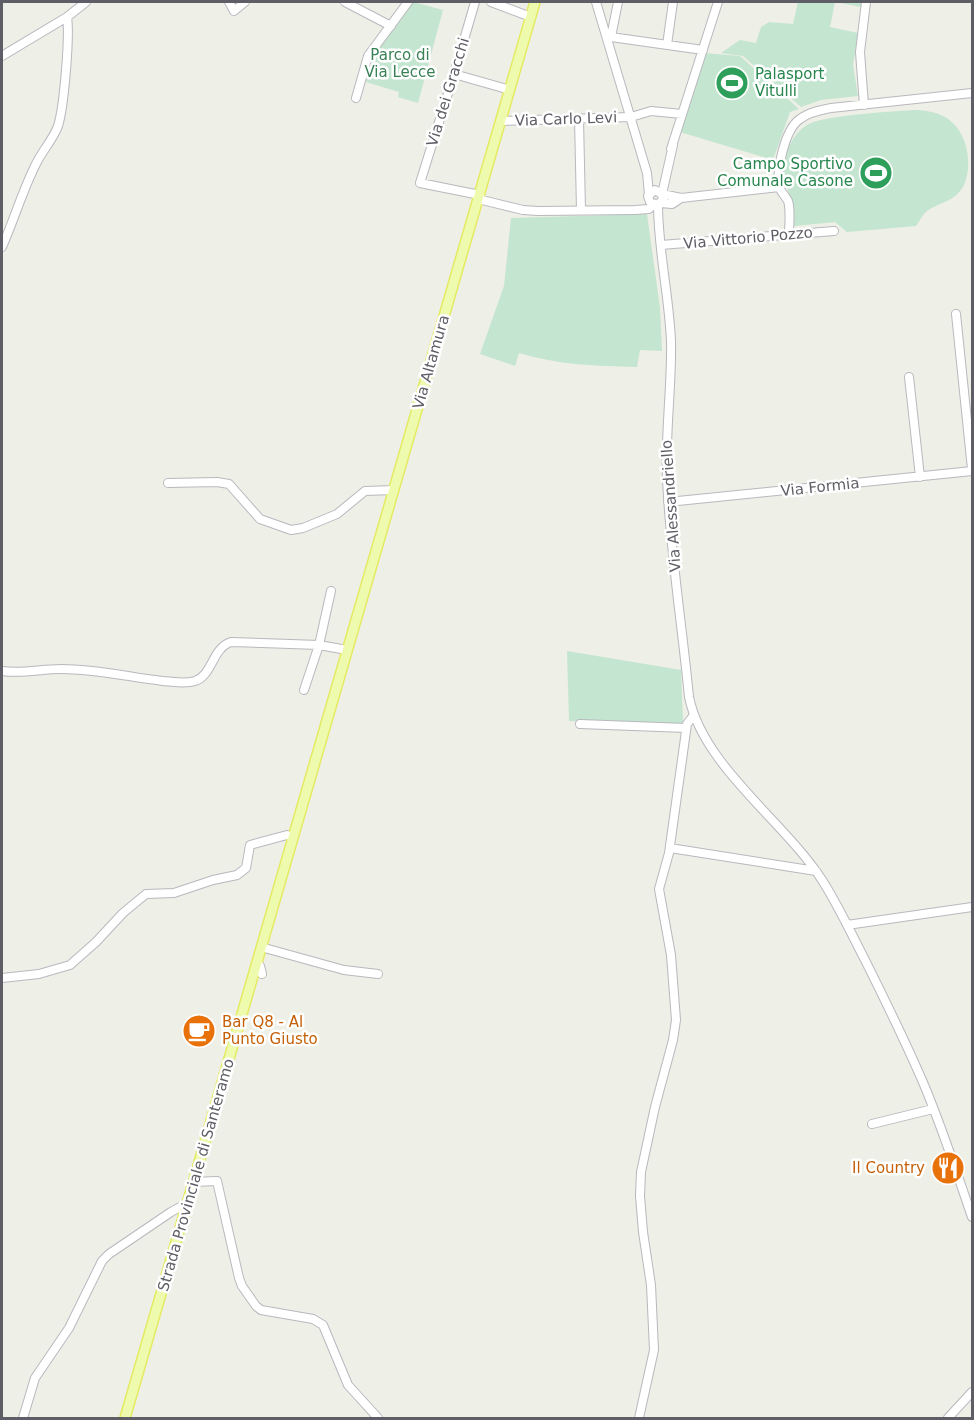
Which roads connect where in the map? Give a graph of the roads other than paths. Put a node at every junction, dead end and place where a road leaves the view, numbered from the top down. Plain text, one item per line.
1 (86, 2) edge
2 (229, 2) edge
3 (245, 2) edge
4 (345, 2) edge
5 (408, 2) edge
6 (475, 2) edge
7 (491, 2) edge
8 (535, 2) edge
9 (596, 2) edge
10 (618, 2) edge
11 (674, 2) edge
12 (718, 2) edge
13 (866, 2) edge
14 (67, 17) junction
15 (531, 17) junction
16 (391, 26) junction
17 (610, 38) junction
18 (667, 45) junction
19 (703, 50) junction
20 (2, 56) edge
21 (454, 74) junction
22 (510, 90) junction
23 (972, 93) edge
24 (356, 98) dead end
25 (864, 105) junction
26 (682, 114) junction
27 (631, 117) junction
28 (579, 119) junction
29 (501, 121) junction
30 (779, 187) junction
31 (479, 197) junction
32 (655, 198) junction
33 (581, 210) junction
34 (834, 231) dead end
35 (789, 234) junction
36 (661, 245) junction
37 (2, 247) edge
38 (956, 314) dead end
39 (909, 377) dead end
40 (972, 470) edge
41 (920, 477) junction
42 (168, 483) dead end
43 (394, 490) junction
44 (668, 502) junction
45 (331, 591) dead end
46 (319, 645) junction
47 (347, 650) junction
48 (2, 671) edge
49 (304, 690) dead end
50 (694, 715) junction
51 (326, 723) joint
52 (580, 724) dead end
53 (686, 728) junction
54 (293, 837) junction
55 (670, 848) junction
56 (816, 872) junction
57 (972, 907) edge
58 (847, 925) junction
59 (261, 947) junction
60 (378, 974) dead end
61 (2, 978) edge
62 (933, 1109) junction
63 (872, 1124) dead end
64 (193, 1182) junction
65 (186, 1206) junction
66 (972, 1216) edge
67 (972, 1392) edge
68 (23, 1419) edge
69 (124, 1419) edge
70 (378, 1419) edge
71 (639, 1419) edge
72 (948, 1419) edge

1 - 14 street
2 - 3 street
4 - 16 street
5 - 16 street
6 - 21 street, Via dei Gracchi
7 - 15 street
8 - 15 main road, Via Altamura
9 - 17 street, Via Alessandriello
10 - 17 street
11 - 18 street
12 - 19 street
13 - 25 street
14 - 20 street
14 - 37 street
15 - 22 main road, Via Altamura
16 - 24 street
17 - 18 street
17 - 27 street, Via Alessandriello
18 - 19 street
19 - 26 street
21 - 22 street
21 - 31 street, Via dei Gracchi
22 - 29 main road, Via Altamura
23 - 25 street
25 - 30 street
26 - 27 street, Via Carlo Levi
26 - 32 street
27 - 28 street, Via Carlo Levi
27 - 32 street, Via Alessandriello
28 - 29 street, Via Carlo Levi
28 - 33 street
29 - 31 main road, Via Altamura
30 - 32 street
30 - 35 street
31 - 33 street
31 - 43 main road, Via Altamura
32 - 33 street
32 - 36 street, Via Alessandriello
34 - 35 street, Via Vittorio Pozzo
35 - 36 street, Via Vittorio Pozzo
36 - 44 street, Via Alessandriello
38 - 40 street
39 - 41 street
40 - 41 street, Via Formia
41 - 44 street, Via Formia
42 - 43 street
43 - 47 main road, Via Altamura
44 - 50 street, Via Alessandriello
45 - 46 street
46 - 47 street
46 - 48 street
46 - 49 street
47 - 51 main road, Via Altamura
50 - 53 street
50 - 56 street, Via Alessandriello
51 - 54 main road, Strada Provinciale di Santeramo
52 - 53 street
53 - 55 street
54 - 59 main road, Strada Provinciale di Santeramo
54 - 61 street
55 - 56 street
55 - 71 street
56 - 58 street, Via Alessandriello
57 - 58 street
58 - 62 street, Via Alessandriello
59 - 60 street
59 - 64 main road, Strada Provinciale di Santeramo
62 - 63 street
62 - 66 street, Via Alessandriello
64 - 65 main road, Strada Provinciale di Santeramo
64 - 70 street
65 - 68 street
65 - 69 main road, Strada Provinciale di Santeramo
67 - 72 street

